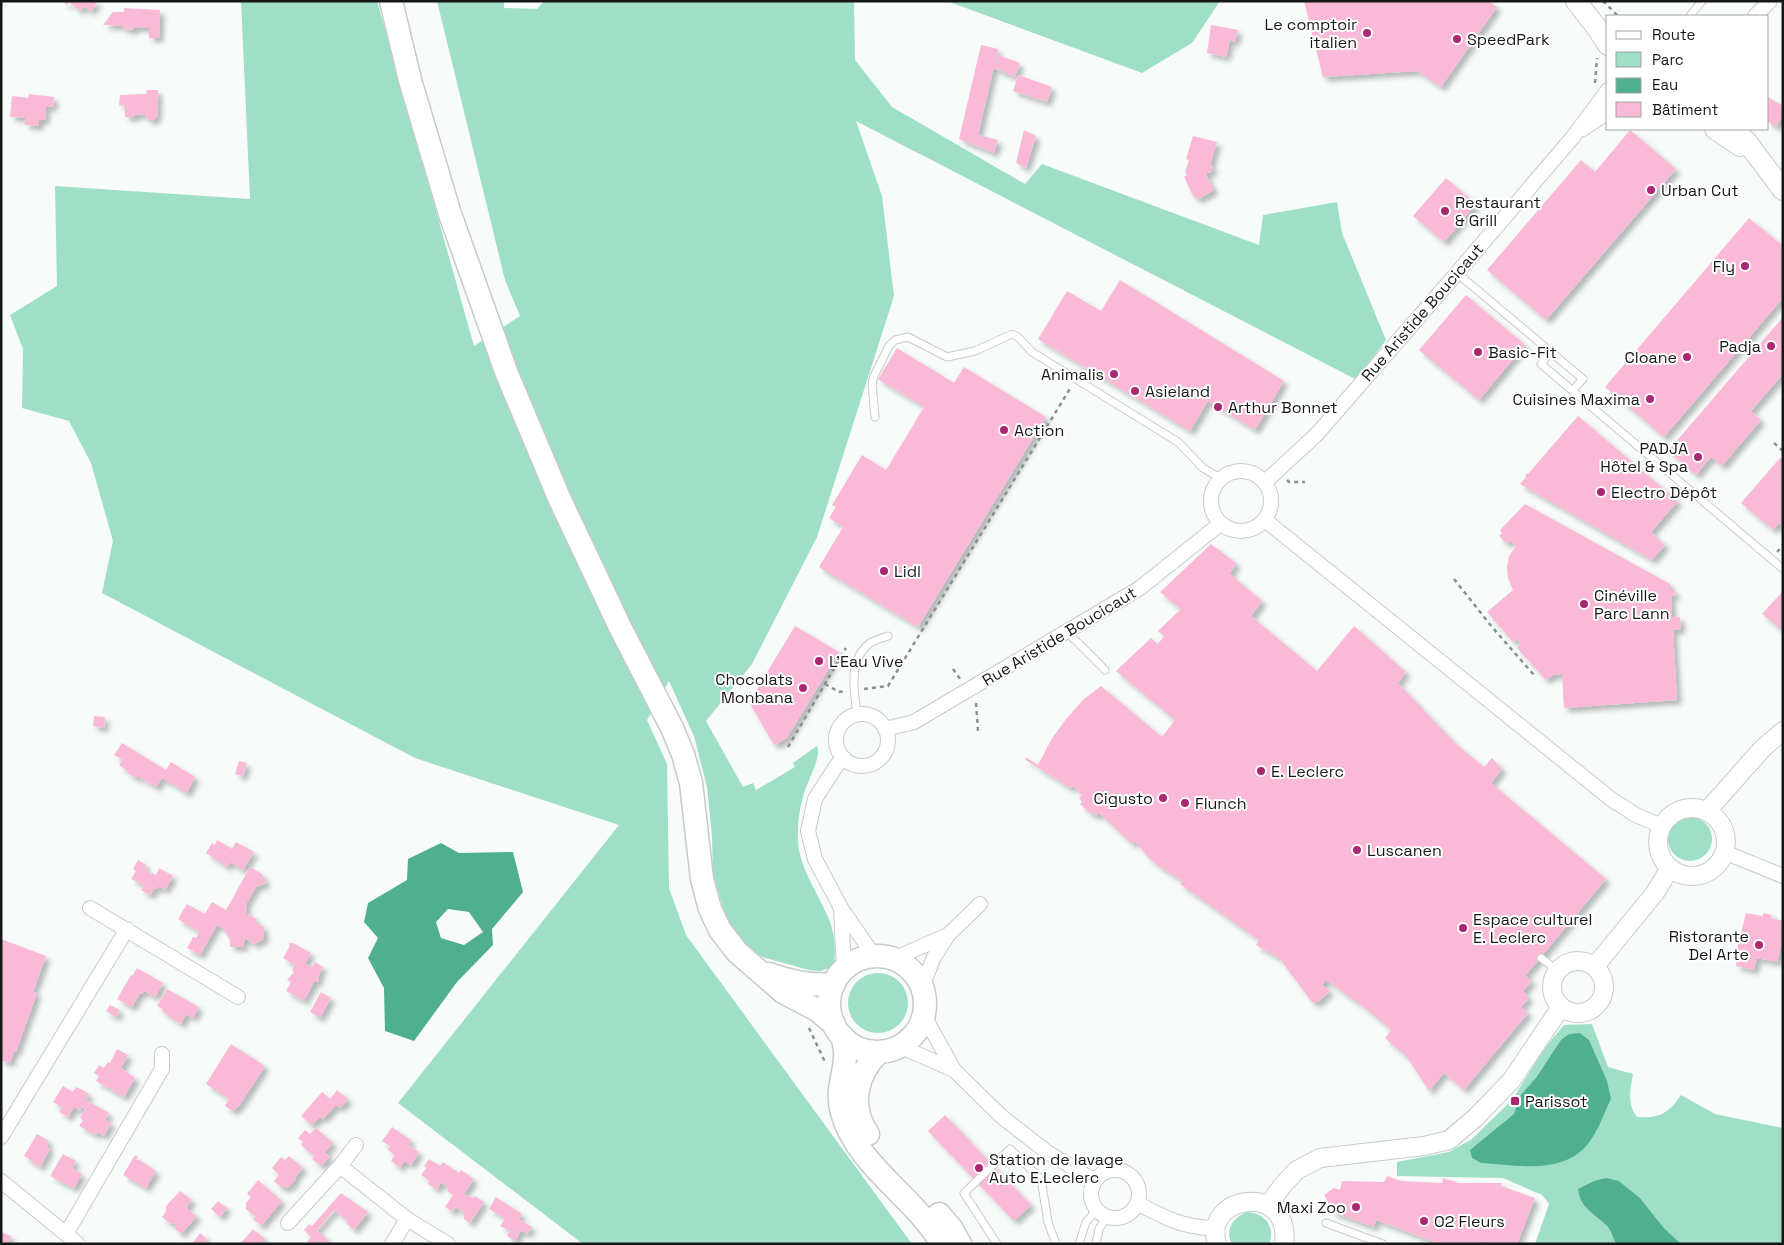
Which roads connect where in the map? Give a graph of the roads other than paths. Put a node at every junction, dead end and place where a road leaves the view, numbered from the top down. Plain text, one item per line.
1 (391, 1) edge
2 (1576, 1) edge
3 (1589, 1) edge
4 (1702, 1) edge
5 (1770, 1) edge
6 (1691, 15) edge
7 (1756, 15) edge
8 (1606, 17) edge
9 (1602, 50) edge
10 (1602, 88) edge
11 (1606, 113) edge
12 (1715, 130) edge
13 (1733, 130) edge
14 (1573, 137) junction
15 (1762, 163) junction
16 (1783, 190) edge
17 (1457, 273) junction
18 (1551, 351) junction
19 (1573, 390) junction
20 (875, 417) dead end
21 (1220, 478) junction
22 (1265, 482) junction
23 (1265, 520) junction
24 (1220, 524) junction
25 (1783, 569) edge
26 (1067, 632) junction
27 (888, 636) dead end
28 (1105, 670) dead end
29 (857, 714) junction
30 (886, 729) junction
31 (1783, 731) edge
32 (844, 758) junction
33 (1707, 811) junction
34 (1661, 826) junction
35 (1724, 852) junction
36 (1670, 868) junction
37 (1783, 876) edge
38 (980, 904) dead end
39 (90, 908) dead end
40 (841, 908) junction
41 (126, 929) junction
42 (948, 935) junction
43 (884, 958) junction
44 (1541, 958) dead end
45 (1595, 966) junction
46 (1557, 970) junction
47 (761, 972) junction
48 (839, 977) junction
49 (922, 987) junction
50 (238, 997) dead end
51 (1561, 1007) junction
52 (924, 1016) junction
53 (838, 1031) junction
54 (889, 1049) junction
55 (162, 1054) dead end
56 (954, 1070) junction
57 (1, 1137) edge
58 (356, 1145) dead end
59 (340, 1166) junction
60 (1, 1181) edge
61 (1095, 1181) junction
62 (1137, 1203) junction
63 (1268, 1206) junction
64 (1102, 1213) junction
65 (407, 1219) junction
66 (288, 1223) dead end
67 (1326, 1223) dead end
68 (66, 1234) junction
69 (1217, 1236) edge
70 (78, 1244) edge
71 (392, 1244) edge
72 (448, 1244) edge
73 (942, 1244) edge
74 (960, 1244) edge
75 (997, 1244) edge
76 (1056, 1244) edge
77 (1079, 1244) edge
78 (1096, 1244) edge
79 (1284, 1244) edge
80 (1383, 1244) edge

1 - 47 main road
2 - 9 main road
3 - 8 main road
4 - 6 lane
5 - 7 street
10 - 14 street, Rue Aristide Boucicaut
11 - 14 street, Rue Aristide Boucicaut
12 - 15 main road
13 - 15 main road
14 - 17 street, Rue Aristide Boucicaut
15 - 16 main road
17 - 18 lane
17 - 22 street, Rue Aristide Boucicaut
18 - 19 lane
18 - 19 lane
19 - 25 lane
20 - 21 lane
21 - 22 street
21 - 24 street
22 - 23 street
23 - 24 street
23 - 34 street
24 - 26 street, Rue Aristide Boucicaut
26 - 28 lane
26 - 30 street, Rue Aristide Boucicaut
27 - 29 lane
29 - 30 street
29 - 32 street
30 - 32 street
31 - 33 street
32 - 40 street
33 - 34 street
33 - 35 street
34 - 36 street
35 - 36 street
35 - 37 street
36 - 45 street
38 - 42 street
39 - 41 street
40 - 43 street
40 - 48 street
41 - 50 street
41 - 57 street
42 - 43 street
42 - 49 street
43 - 48 main road
43 - 49 main road
44 - 46 lane
45 - 46 street
45 - 51 street
46 - 51 street
47 - 48 main road
47 - 53 main road
48 - 53 main road
49 - 52 main road
51 - 63 street
52 - 54 main road
52 - 56 street
53 - 54 main road
53 - 73 main road
54 - 56 street
54 - 74 main road
55 - 68 street
56 - 61 street
58 - 59 street
59 - 65 street
59 - 66 street
60 - 68 street
61 - 62 street
61 - 64 street
62 - 64 street
62 - 69 street
63 - 69 street
63 - 79 street
64 - 77 lane
64 - 78 lane
65 - 71 street
65 - 72 street
67 - 80 lane
68 - 70 street
75 - 76 lane

